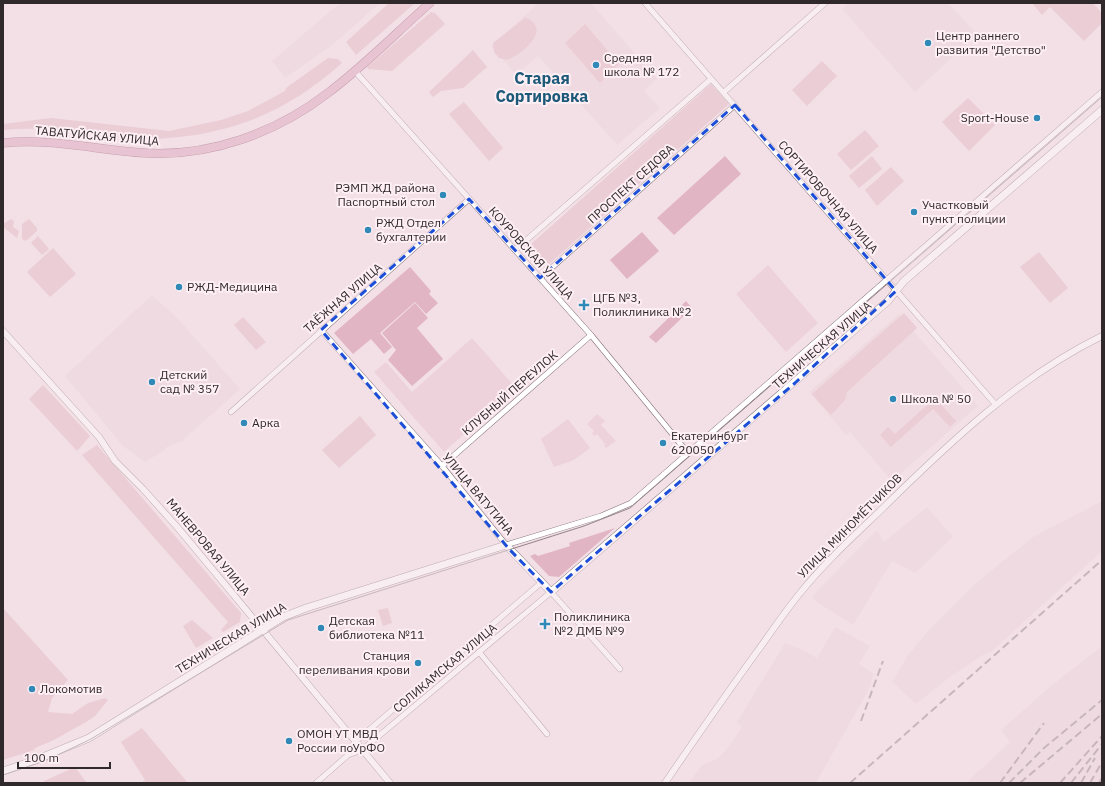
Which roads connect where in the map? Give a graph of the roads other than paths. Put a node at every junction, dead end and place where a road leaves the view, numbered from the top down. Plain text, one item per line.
1 (430, 3) edge
2 (645, 3) edge
3 (825, 3) edge
4 (354, 70) junction
5 (711, 79) junction
6 (724, 92) junction
7 (1102, 92) edge
8 (735, 105) junction
9 (1102, 110) edge
10 (3, 143) edge
11 (469, 199) junction
12 (515, 250) junction
13 (540, 278) junction
14 (886, 280) junction
15 (896, 291) junction
16 (321, 330) junction
17 (3, 331) edge
18 (591, 335) junction
19 (1102, 336) edge
20 (996, 405) junction
21 (231, 412) dead end
22 (688, 454) junction
23 (442, 466) junction
24 (506, 545) junction
25 (542, 582) junction
26 (552, 592) junction
27 (264, 630) junction
28 (479, 652) junction
29 (620, 669) dead end
30 (547, 734) dead end
31 (355, 742) junction
32 (362, 750) junction
33 (348, 755) junction
34 (3, 771) edge
35 (316, 783) edge
36 (390, 783) edge
37 (665, 783) edge

1 - 4 main road, ТАВАТУЙСКАЯ УЛИЦА
2 - 5 street, СОРТИРОВОЧНАЯ УЛИЦА
3 - 6 street
4 - 10 main road, ТАВАТУЙСКАЯ УЛИЦА
4 - 11 street, КОУРОВСКАЯ УЛИЦА
5 - 6 street, СОРТИРОВОЧНАЯ УЛИЦА
5 - 12 street
6 - 8 street, СОРТИРОВОЧНАЯ УЛИЦА
7 - 14 street
8 - 13 street, ПРОСПЕКТ СЕДОВА
8 - 14 street, СОРТИРОВОЧНАЯ УЛИЦА
9 - 15 main road, ТЕХНИЧЕСКАЯ УЛИЦА
11 - 12 street, КОУРОВСКАЯ УЛИЦА
11 - 16 street, ТАЁЖНАЯ УЛИЦА
12 - 13 street, КОУРОВСКАЯ УЛИЦА
13 - 18 street, КОУРОВСКАЯ УЛИЦА
14 - 15 street, СОРТИРОВОЧНАЯ УЛИЦА
14 - 22 street
15 - 20 street, СОРТИРОВОЧНАЯ УЛИЦА
15 - 26 main road, ТЕХНИЧЕСКАЯ УЛИЦА
16 - 21 street, ТАЁЖНАЯ УЛИЦА
16 - 23 street, УЛИЦА ВАТУТИНА
17 - 27 street, МАНЕВРОВАЯ УЛИЦА
18 - 22 street, КОУРОВСКАЯ УЛИЦА
18 - 23 street, КЛУБНЫЙ ПЕРЕУЛОК
19 - 20 street, УЛИЦА МИНОМЁТЧИКОВ
20 - 37 street, УЛИЦА МИНОМЁТЧИКОВ
22 - 24 street
23 - 24 street, УЛИЦА ВАТУТИНА
24 - 25 main road, УЛИЦА ВАТУТИНА
24 - 27 main road, ТЕХНИЧЕСКАЯ УЛИЦА
25 - 26 main road, УЛИЦА ВАТУТИНА
25 - 31 street, СОЛИКАМСКАЯ УЛИЦА
26 - 28 street, СОЛИКАМСКАЯ УЛИЦА
26 - 29 street, УЛИЦА ВАТУТИНА
27 - 31 street, МАНЕВРОВАЯ УЛИЦА
27 - 34 main road, ТЕХНИЧЕСКАЯ УЛИЦА
28 - 30 street
28 - 32 street, СОЛИКАМСКАЯ УЛИЦА
31 - 32 street, МАНЕВРОВАЯ УЛИЦА
31 - 33 street, СОЛИКАМСКАЯ УЛИЦА
32 - 33 street, СОЛИКАМСКАЯ УЛИЦА
32 - 36 street, МАНЕВРОВАЯ УЛИЦА
33 - 35 street, СОЛИКАМСКАЯ УЛИЦА

